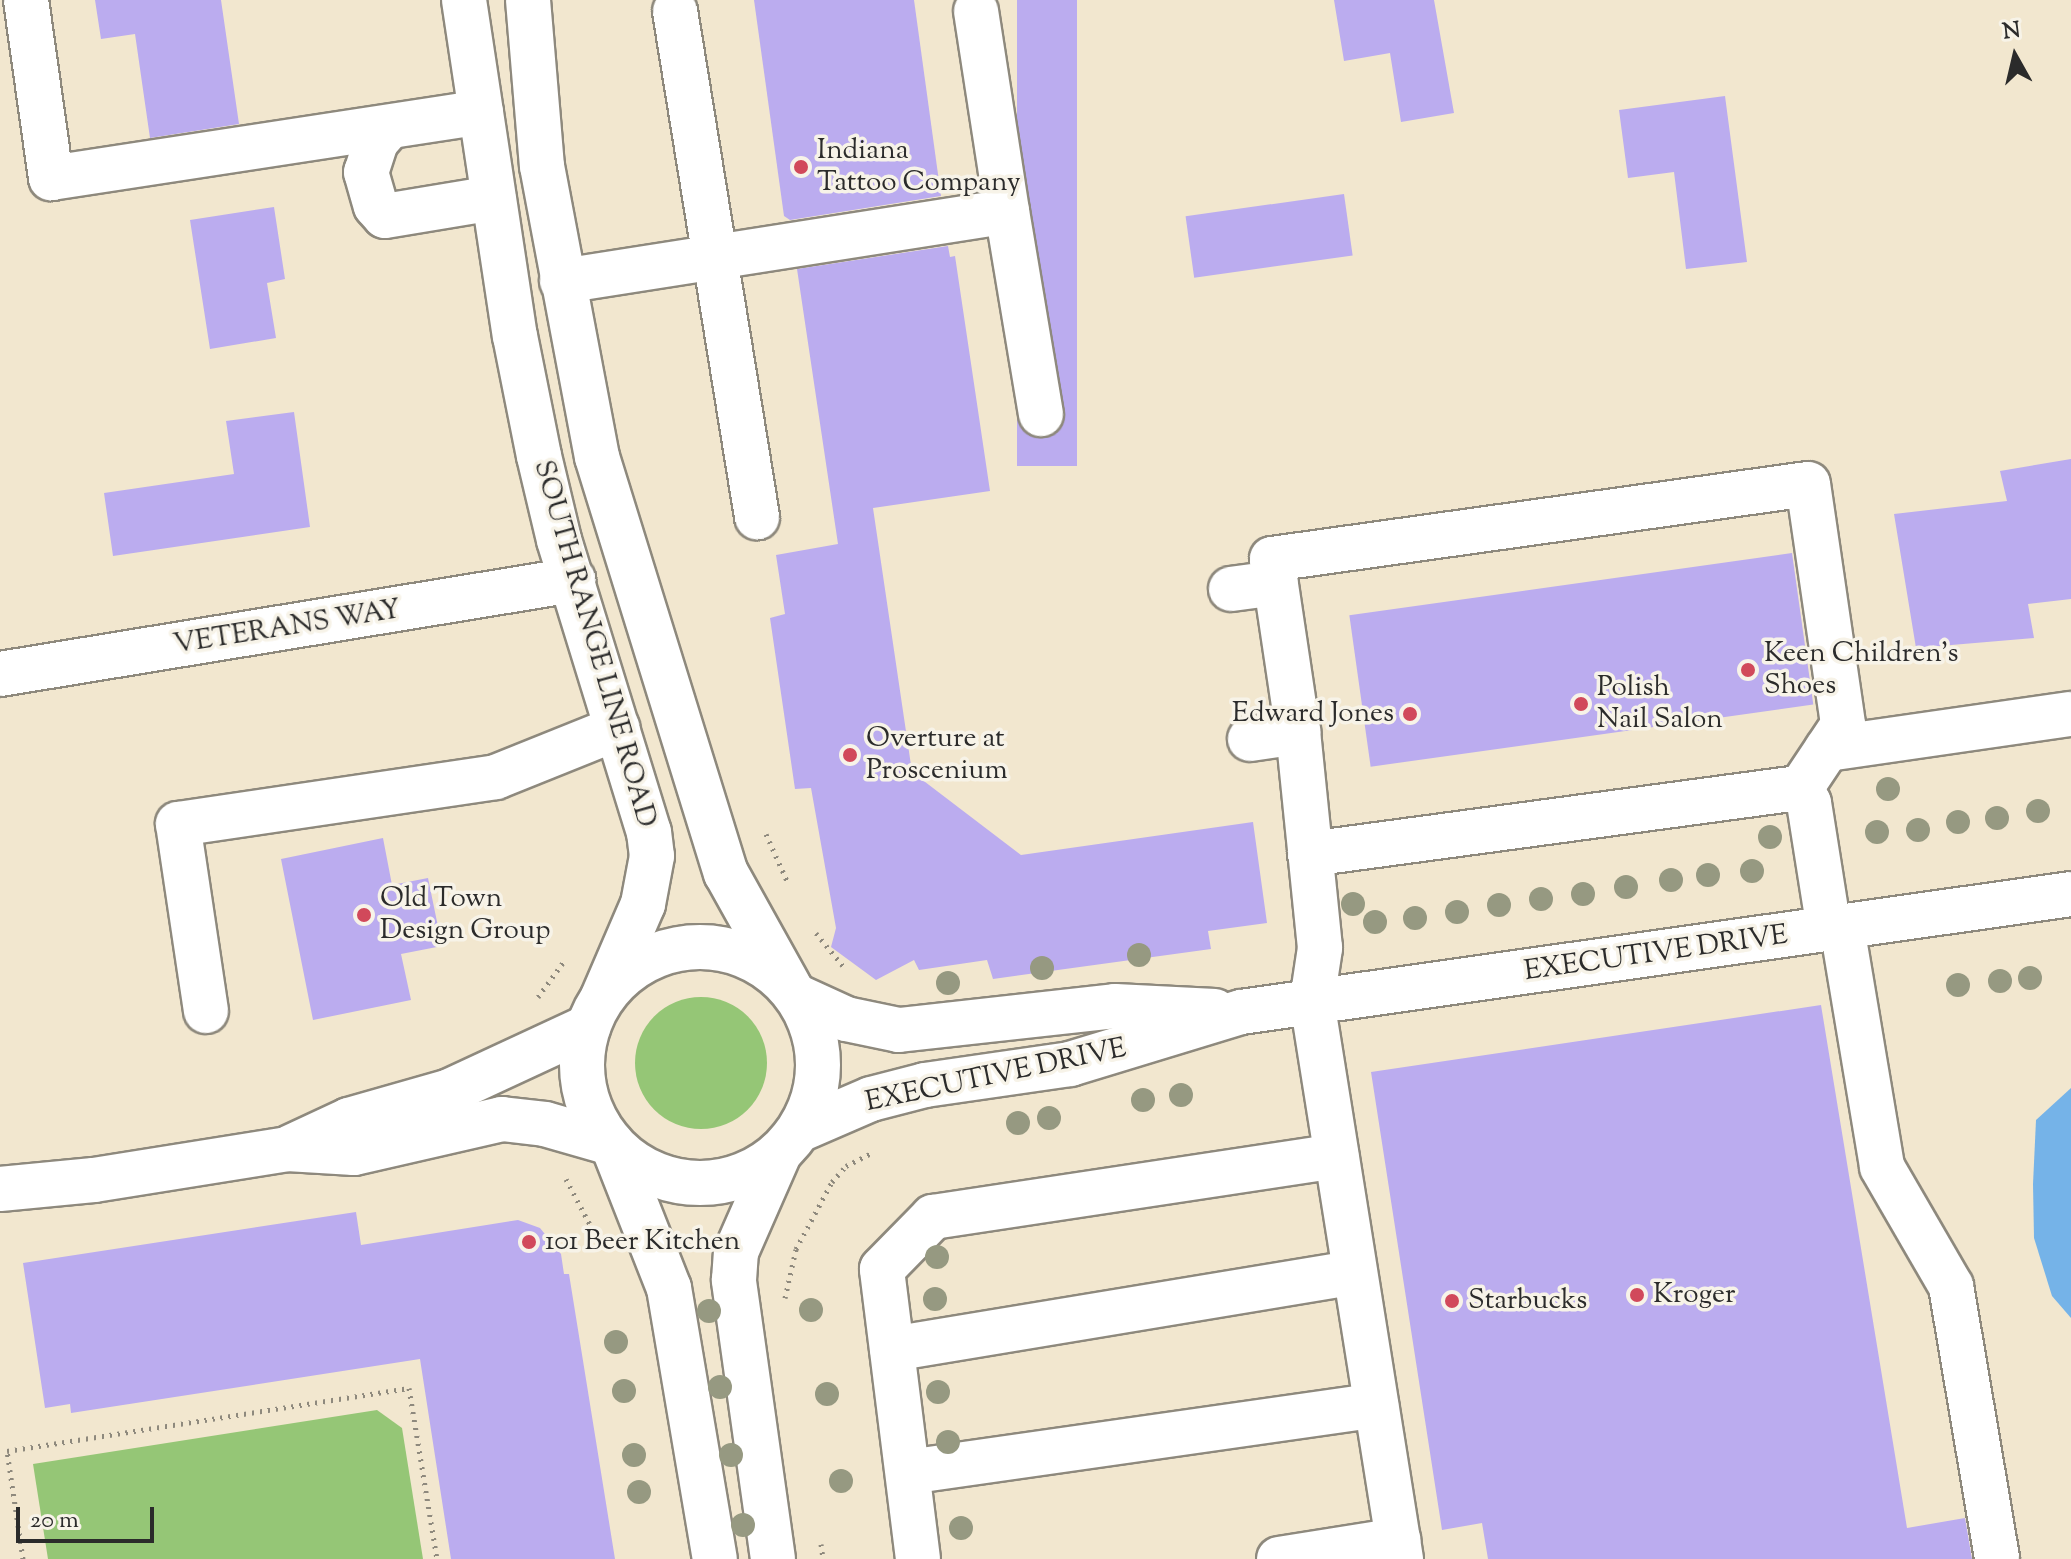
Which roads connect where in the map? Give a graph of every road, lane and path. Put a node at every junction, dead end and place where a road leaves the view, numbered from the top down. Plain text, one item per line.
1 (26, 0) edge
2 (464, 0) edge
3 (528, 0) edge
4 (675, 11) dead end
5 (976, 11) dead end
6 (481, 112) junction
7 (388, 128) junction
8 (494, 198) junction
9 (1007, 211) junction
10 (713, 256) junction
11 (562, 281) junction
12 (1041, 414) dead end
13 (757, 517) dead end
14 (573, 580) junction
15 (1276, 583) junction
16 (1231, 589) dead end
17 (0, 674) edge
18 (2071, 714) edge
19 (618, 728) junction
20 (1298, 732) junction
21 (1250, 739) dead end
22 (1827, 749) junction
23 (1801, 788) junction
24 (762, 824) dead end
25 (1310, 854) junction
26 (791, 889) dead end
27 (2071, 894) edge
28 (813, 928) dead end
29 (1836, 928) junction
30 (847, 971) dead end
31 (793, 992) junction
32 (1312, 1001) junction
33 (206, 1011) dead end
34 (596, 1012) junction
35 (1241, 1012) junction
36 (789, 1142) junction
37 (612, 1144) junction
38 (884, 1146) dead end
39 (287, 1149) junction
40 (1336, 1156) junction
41 (560, 1171) dead end
42 (0, 1189) edge
43 (599, 1242) dead end
44 (1355, 1272) junction
45 (784, 1304) dead end
46 (892, 1349) junction
47 (1376, 1405) junction
48 (908, 1472) junction
49 (818, 1529) dead end
50 (1399, 1550) edge
51 (23, 1559) edge
52 (437, 1559) edge
53 (715, 1559) edge
54 (773, 1559) edge
55 (823, 1559) edge
56 (918, 1559) edge
57 (1279, 1559) edge
58 (1997, 1559) edge

1 - 7 main road
2 - 6 main road, SOUTH RANGE LINE ROAD
3 - 11 main road, SOUTH RANGE LINE ROAD
4 - 10 main road
5 - 9 main road
6 - 7 main road
6 - 8 main road, SOUTH RANGE LINE ROAD
7 - 8 main road
8 - 14 main road, SOUTH RANGE LINE ROAD
9 - 10 main road
9 - 12 main road
10 - 11 main road
10 - 13 main road
11 - 31 main road, SOUTH RANGE LINE ROAD
14 - 17 main road, VETERANS WAY
14 - 19 main road, SOUTH RANGE LINE ROAD
15 - 16 main road
15 - 20 main road
15 - 22 main road
18 - 22 main road
19 - 33 main road
19 - 34 main road, SOUTH RANGE LINE ROAD
20 - 21 main road
20 - 25 main road
22 - 23 main road
23 - 25 main road
23 - 29 main road
24 - 26 path
25 - 32 main road
27 - 29 main road, EXECUTIVE DRIVE
28 - 30 path
29 - 32 main road, EXECUTIVE DRIVE
29 - 58 main road
31 - 34 main road
31 - 35 main road, EXECUTIVE DRIVE
31 - 36 main road
32 - 35 main road, EXECUTIVE DRIVE
32 - 40 main road
34 - 37 main road
34 - 39 main road
35 - 36 main road, EXECUTIVE DRIVE
36 - 37 main road
36 - 54 main road
37 - 39 main road
37 - 53 main road
38 - 45 path
39 - 42 main road
40 - 44 main road
40 - 46 main road
41 - 43 path
44 - 46 main road
44 - 47 main road
46 - 48 main road
47 - 48 main road
47 - 50 main road
48 - 56 main road
49 - 55 path
50 - 57 main road
51 - 52 path

